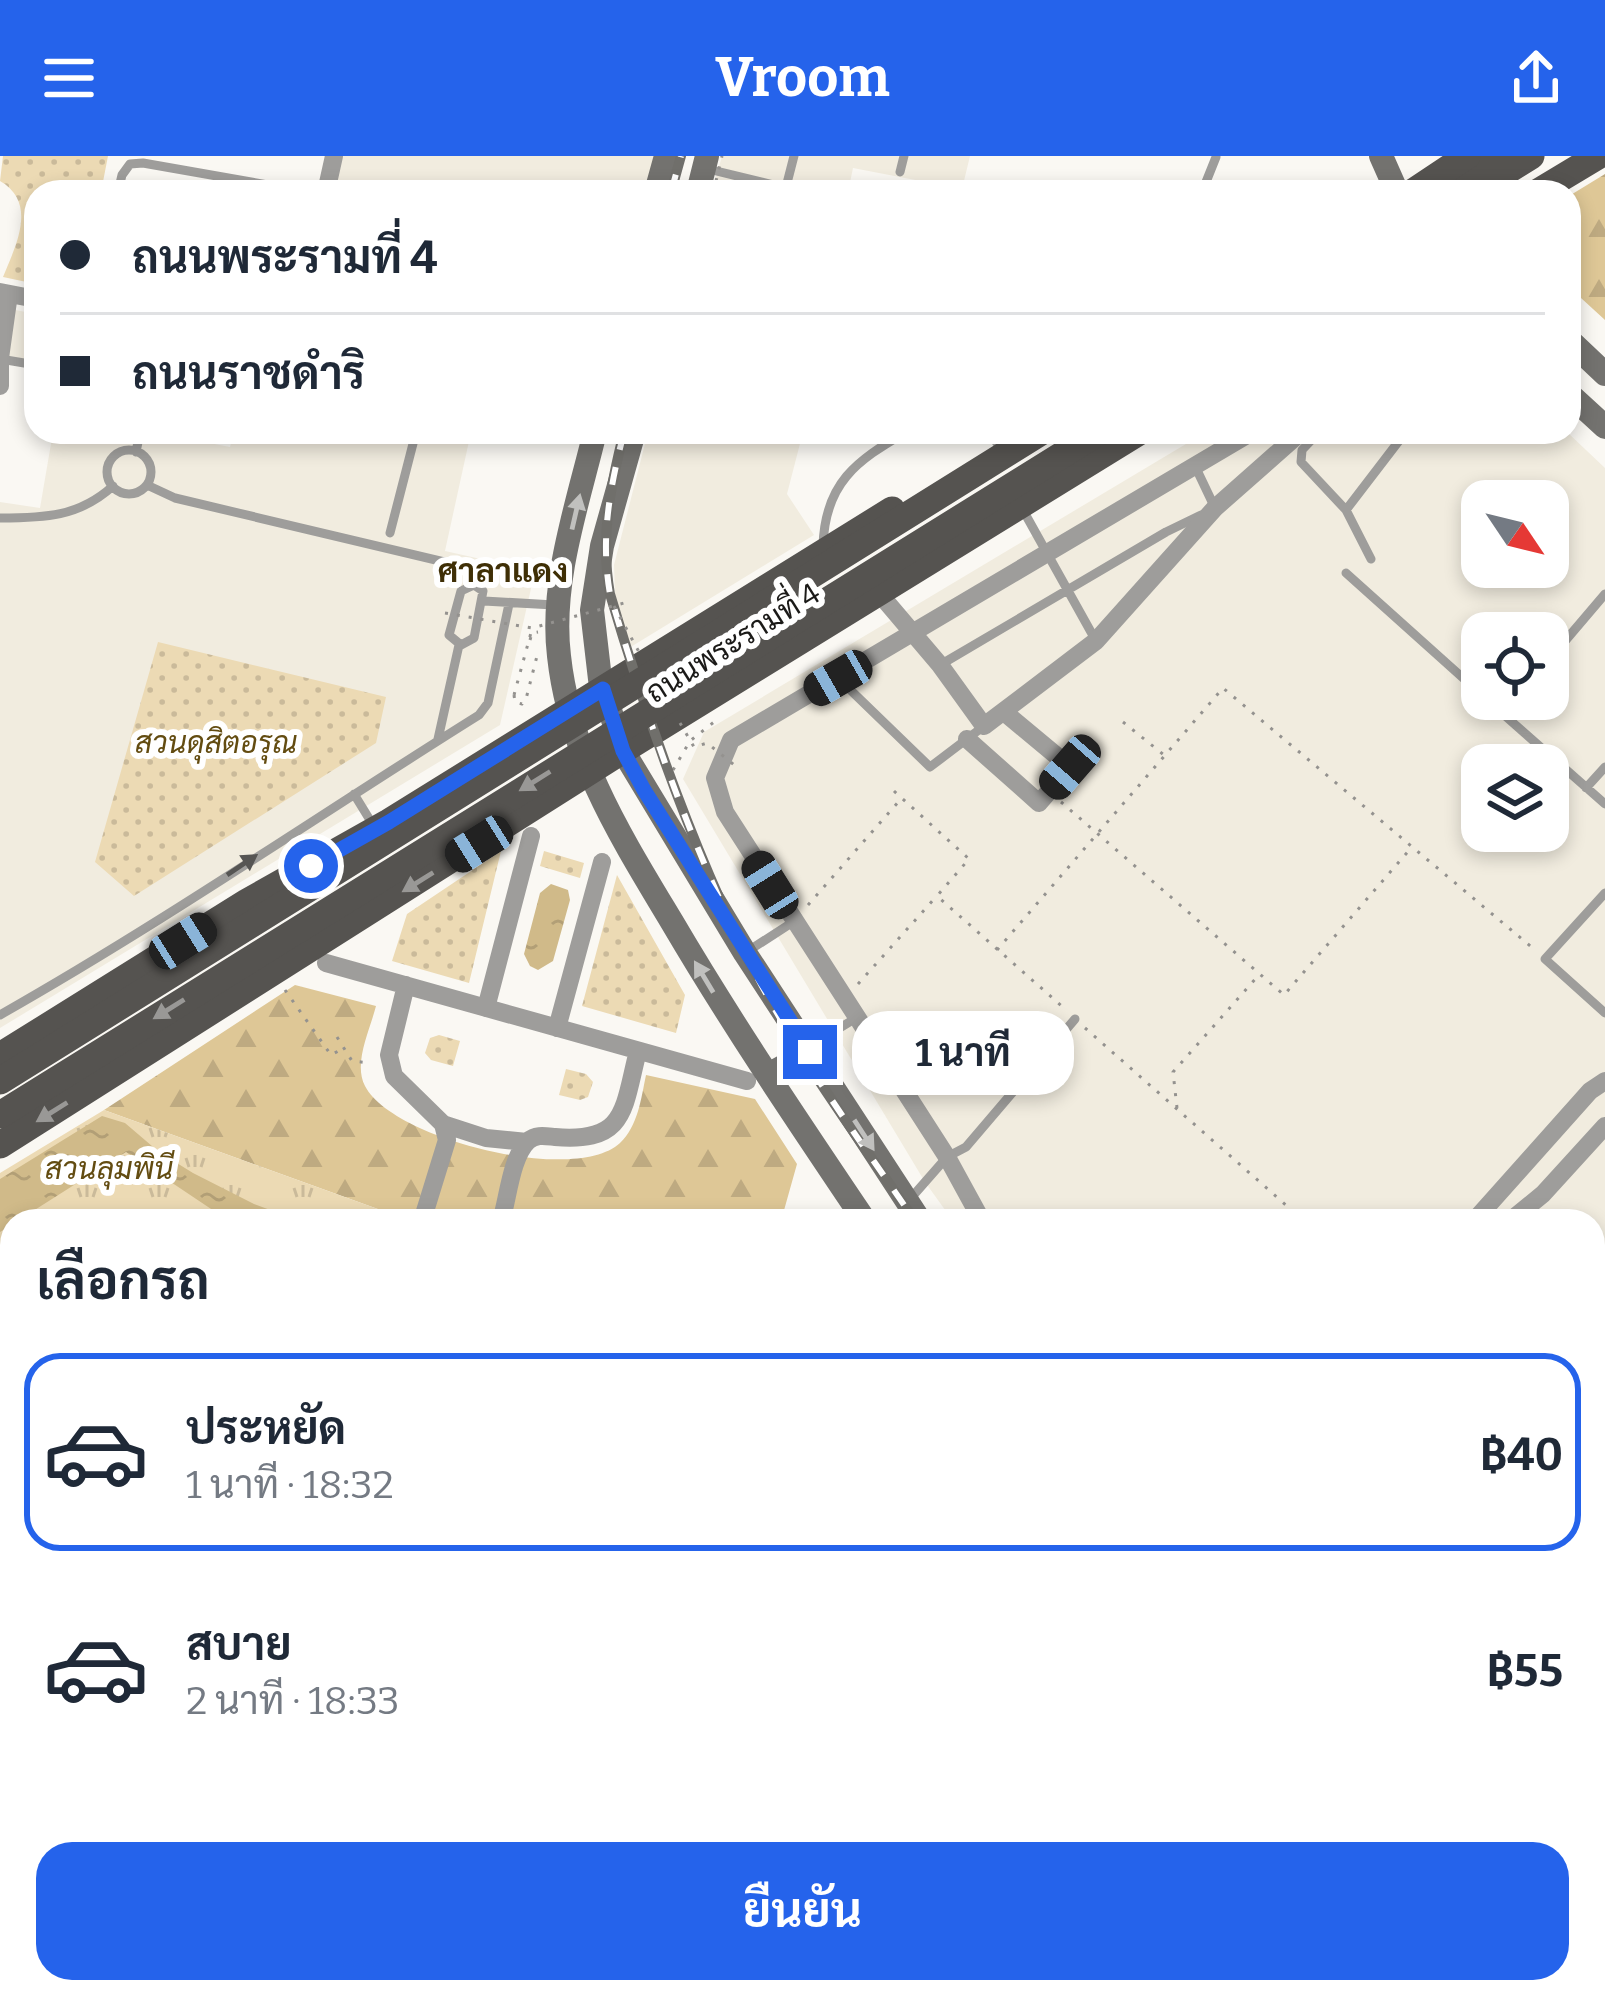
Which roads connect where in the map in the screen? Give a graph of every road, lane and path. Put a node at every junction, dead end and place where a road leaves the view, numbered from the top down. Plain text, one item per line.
1 (904, 156) edge
2 (1468, 156) edge
3 (1494, 156) edge
4 (1531, 156) edge
5 (1562, 156) edge
6 (1598, 156) edge
7 (709, 170) edge
8 (900, 172) dead end
9 (121, 180) edge
10 (240, 180) edge
11 (747, 180) edge
12 (1431, 180) edge
13 (1455, 180) edge
14 (1492, 180) edge
15 (1523, 180) edge
16 (1558, 180) edge
17 (5, 293) edge
18 (1581, 351) edge
19 (0, 360) edge
20 (1605, 374) edge
21 (0, 386) edge
22 (1581, 405) edge
23 (1605, 428) edge
24 (138, 444) edge
25 (413, 444) edge
26 (593, 444) edge
27 (631, 444) edge
28 (886, 444) edge
29 (990, 444) edge
30 (1022, 444) edge
31 (1080, 444) edge
32 (1120, 444) edge
33 (1232, 444) edge
34 (1287, 444) edge
35 (1308, 444) edge
36 (1395, 444) edge
37 (136, 452) junction
38 (1195, 466) junction
39 (147, 485) junction
40 (112, 486) junction
41 (1021, 506) junction
42 (1215, 508) junction
43 (1346, 510) junction
44 (0, 518) edge
45 (390, 533) dead end
46 (823, 552) junction
47 (1048, 553) junction
48 (1371, 559) dead end
49 (1346, 574) dead end
50 (471, 586) junction
51 (1068, 590) junction
52 (878, 592) junction
53 (1605, 594) edge
54 (484, 601) junction
55 (624, 603) dead end
56 (509, 604) junction
57 (559, 605) junction
58 (445, 613) dead end
59 (530, 633) junction
60 (911, 635) junction
61 (542, 636) dead end
62 (1569, 636) edge
63 (1096, 641) junction
64 (459, 645) junction
65 (536, 657) dead end
66 (940, 665) junction
67 (1461, 676) edge
68 (838, 678) junction
69 (603, 689) junction
70 (569, 710) junction
71 (1004, 712) junction
72 (1510, 720) edge
73 (717, 721) dead end
74 (1124, 722) dead end
75 (984, 726) junction
76 (967, 740) junction
77 (438, 741) junction
78 (690, 741) junction
79 (623, 751) junction
80 (1165, 756) junction
81 (1605, 767) edge
82 (739, 768) dead end
83 (674, 770) dead end
84 (588, 775) junction
85 (1586, 788) junction
86 (354, 794) junction
87 (1054, 795) dead end
88 (902, 798) dead end
89 (1605, 804) edge
90 (376, 830) junction
91 (1098, 834) junction
92 (531, 836) dead end
93 (1412, 847) junction
94 (602, 862) dead end
95 (1605, 893) edge
96 (937, 896) dead end
97 (793, 922) junction
98 (183, 941) junction
99 (997, 950) dead end
100 (746, 953) junction
101 (1545, 959) junction
102 (326, 963) dead end
103 (1260, 974) junction
104 (406, 985) junction
105 (283, 988) dead end
106 (844, 1000) junction
107 (226, 1004) junction
108 (486, 1008) junction
109 (1605, 1013) edge
110 (0, 1015) edge
111 (856, 1018) junction
112 (1075, 1019) dead end
113 (557, 1028) junction
114 (337, 1036) dead end
115 (344, 1048) junction
116 (809, 1050) junction
117 (638, 1051) junction
118 (0, 1056) edge
119 (392, 1066) junction
120 (758, 1078) junction
121 (0, 1081) edge
122 (1603, 1085) edge
123 (1177, 1108) dead end
124 (0, 1114) edge
125 (443, 1124) junction
126 (1605, 1126) edge
127 (527, 1142) junction
128 (0, 1145) edge
129 (947, 1157) junction
130 (1527, 1162) junction
131 (1552, 1184) junction
132 (426, 1209) edge
133 (505, 1209) edge
134 (856, 1209) edge
135 (912, 1209) edge
136 (916, 1209) edge
137 (975, 1209) edge
138 (1485, 1209) edge
139 (1525, 1209) edge

1 - 8 lane
2 - 12 main road, bridge
3 - 13 main road
4 - 14 main road
5 - 15 main road
6 - 16 main road
7 - 11 lane
9 - 10 lane
17 - 19 street
18 - 20 main road
19 - 21 street
22 - 23 main road
24 - 37 lane
25 - 45 lane
57 -> 26 main road
27 - 69 main road
28 - 46 lane
29 - 46 main road, ถนนพระรามที่ 4
30 - 121 main road, ถนนพระรามที่ 4, bridge
31 -> 124 main road, ถนนพระรามที่ 4, bridge
32 - 41 main road, ถนนพระรามที่ 4
33 - 38 street
34 - 42 street
35 - 43 lane
36 - 43 lane
37 - 39 lane
37 - 40 lane
38 - 42 lane
38 - 47 street
39 - 40 lane
39 - 50 lane
40 - 44 lane
41 - 47 lane
41 - 52 main road, ถนนพระรามที่ 4
42 - 51 lane
42 - 63 street
43 - 48 lane
46 - 69 main road, ถนนพระรามที่ 4
47 - 51 lane
47 - 60 street
49 - 67 lane
50 - 54 lane
50 - 64 lane
51 - 63 lane
51 - 66 lane
52 - 60 street
52 - 79 main road, ถนนพระรามที่ 4
53 - 62 lane
54 - 56 lane
54 - 64 lane
55 - 59 path, bridge
56 - 57 lane
56 - 77 lane
57 - 70 main road
58 - 59 path, bridge
59 - 61 path
59 - 65 path, bridge
60 - 66 street
60 - 68 street
63 - 71 street
64 - 77 lane
66 - 75 street
68 - 76 lane
68 - 97 street
69 - 70 main road, ถนนพระรามที่ 4
69 - 79 main road
70 - 84 main road
70 - 90 main road, ถนนพระรามที่ 4
71 - 75 street
71 - 76 street
72 - 85 lane
73 - 78 path
74 - 80 path
75 - 76 lane
77 - 86 lane
78 - 82 path, bridge
78 - 83 path
79 - 84 main road, ถนนพระรามที่ 4
79 - 100 main road
80 - 91 path
80 - 93 path
81 - 85 lane
84 -> 107 main road, ถนนพระรามที่ 4
120 -> 84 main road
85 - 89 lane
86 - 90 lane
110 -> 86 lane
87 - 91 path
88 - 97 path
90 - 98 main road, ถนนพระรามที่ 4
91 - 99 path
91 - 103 path
92 - 108 street
93 - 101 path
93 - 103 path
94 - 113 street
95 - 101 lane
96 - 106 path
97 - 100 lane
97 - 106 street
98 - 107 main road
98 - 118 main road, ถนนพระรามที่ 4
100 - 116 main road
101 - 109 lane
102 - 104 street
103 - 123 path
104 - 108 street
104 - 119 street
105 - 115 path
106 - 111 street
107 -> 128 main road, ถนนพระรามที่ 4
108 - 113 street
111 - 116 lane
111 - 129 street
112 - 129 lane
113 - 117 street
114 - 115 path
115 - 119 path
116 - 120 main road
116 -> 135 main road
117 - 120 street
117 - 127 street
119 - 125 street
120 - 134 main road
122 - 130 street
125 - 127 street
125 - 132 street
126 - 131 street
127 - 133 street
129 - 136 lane
129 - 137 street
130 - 131 street
130 - 138 street
131 - 139 street

